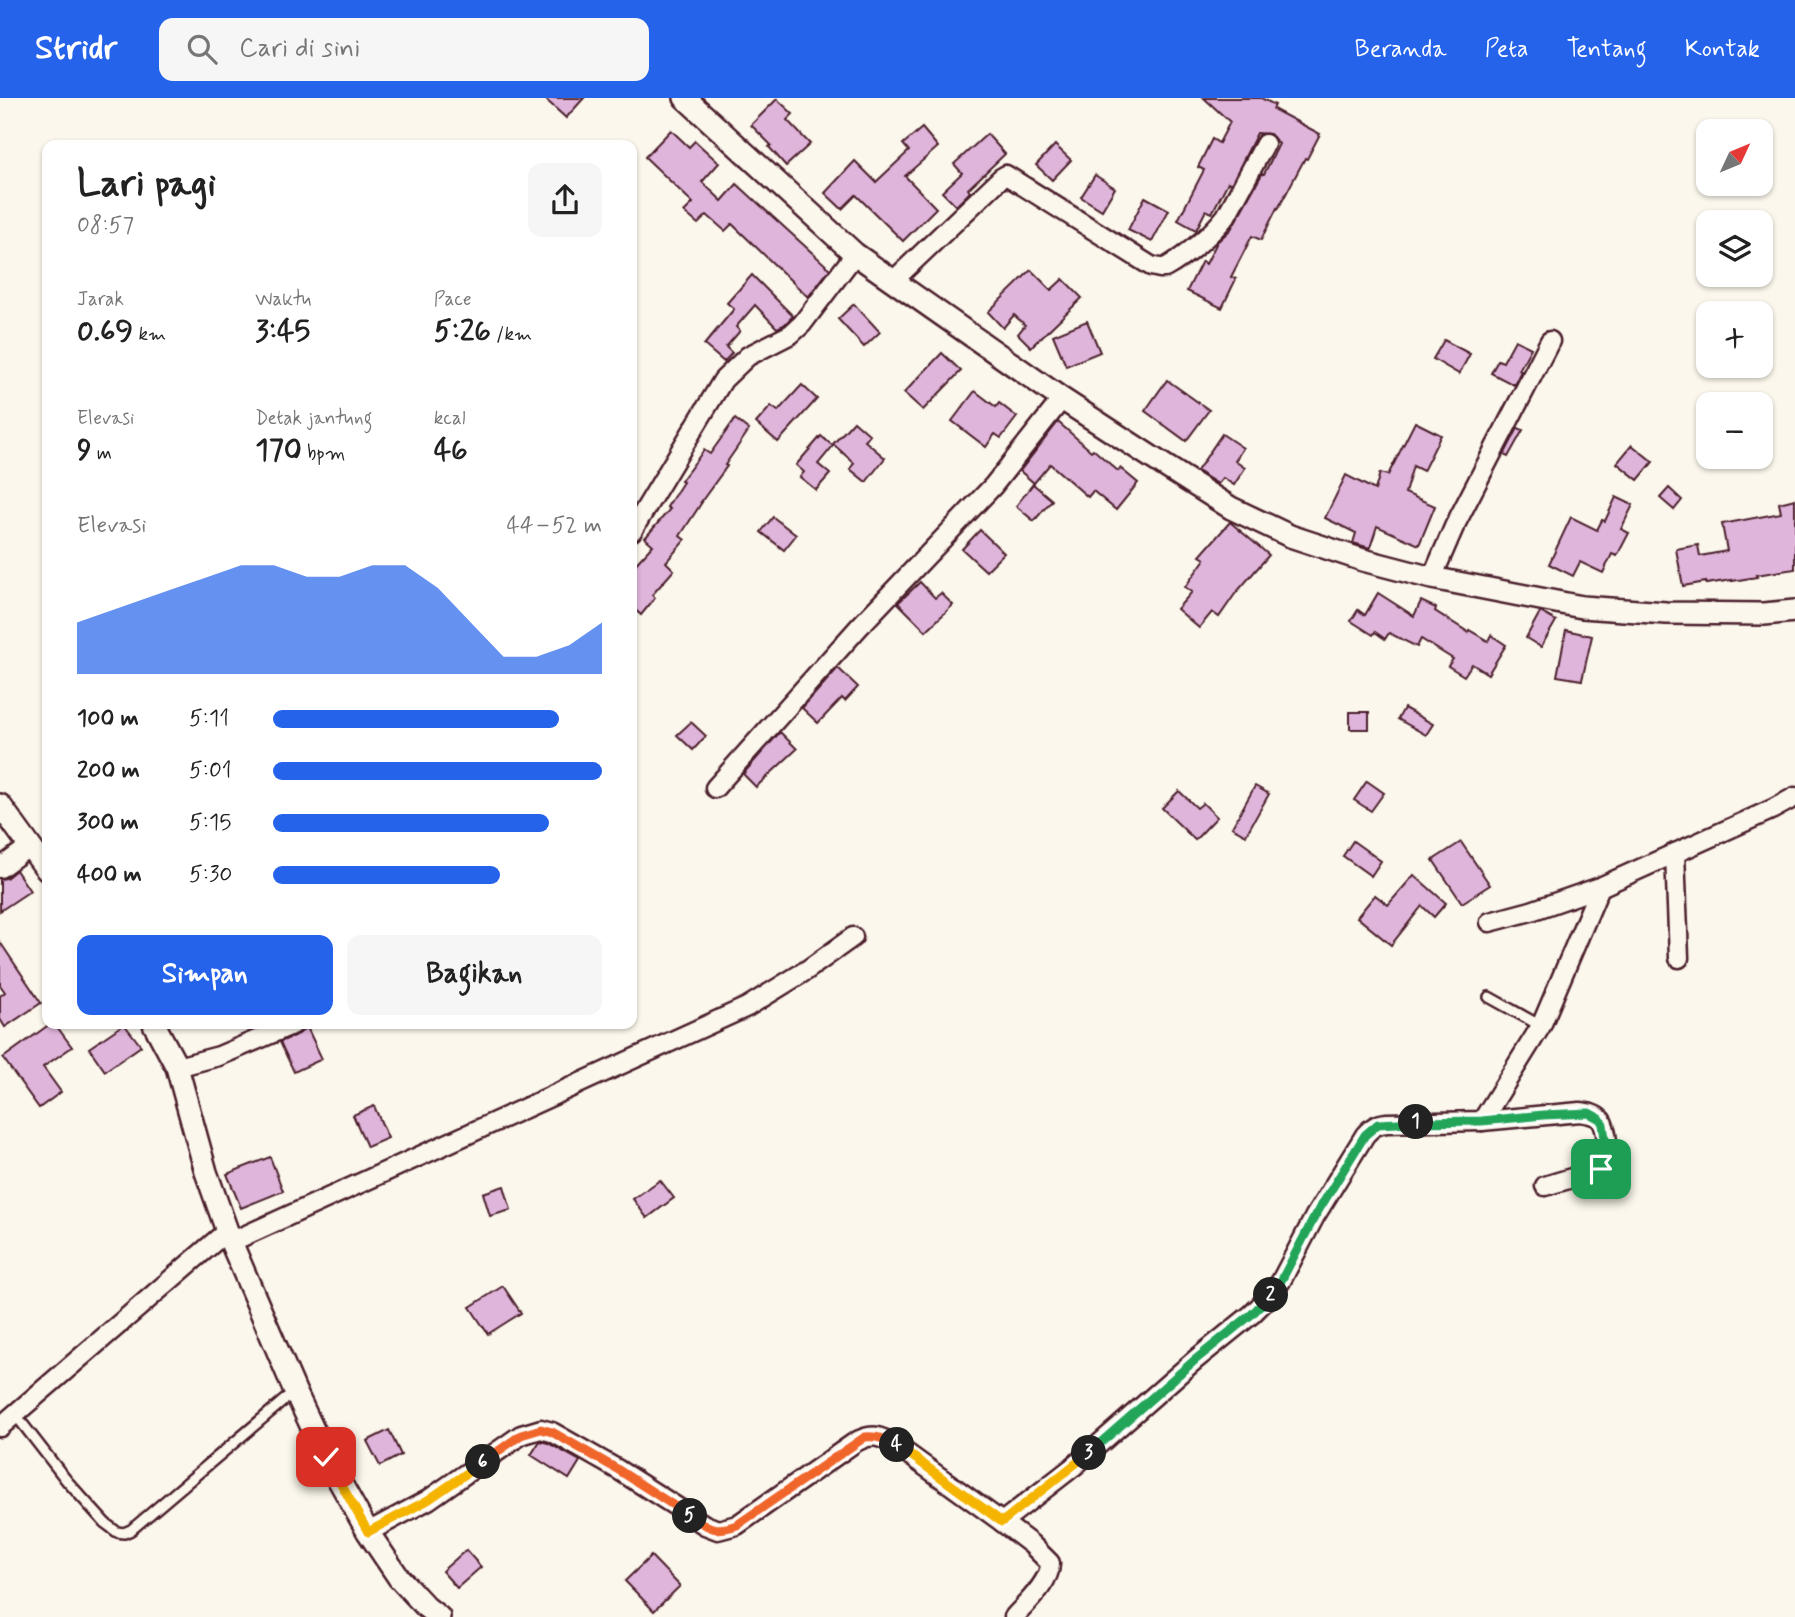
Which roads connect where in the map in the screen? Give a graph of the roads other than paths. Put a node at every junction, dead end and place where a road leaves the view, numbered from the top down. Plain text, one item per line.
1 (685, 98) edge
2 (1265, 144) dead end
3 (855, 254) junction
4 (892, 281) junction
5 (1550, 341) dead end
6 (1062, 399) junction
7 (637, 523) edge
8 (1432, 578) junction
9 (1795, 611) edge
10 (715, 788) dead end
11 (1795, 797) edge
12 (0, 805) edge
13 (30, 846) junction
14 (1675, 853) junction
15 (42, 863) edge
16 (0, 867) edge
17 (1600, 887) junction
18 (1490, 922) dead end
19 (853, 937) dead end
20 (1679, 958) dead end
21 (1489, 998) dead end
22 (1541, 1026) junction
23 (157, 1029) edge
24 (282, 1029) edge
25 (177, 1067) junction
26 (1482, 1121) junction
27 (1545, 1186) dead end
28 (229, 1237) junction
29 (295, 1391) junction
30 (15, 1415) junction
31 (0, 1427) edge
32 (1002, 1522) junction
33 (368, 1532) junction
34 (439, 1617) edge
35 (1014, 1617) edge

1 - 3 street
2 - 4 street
3 - 4 street
3 - 7 street
4 - 6 street
5 - 8 street
6 - 8 street
6 - 10 street
8 - 9 street
11 - 14 street
12 - 13 street
13 - 15 street
13 - 16 street
14 - 17 street
14 - 20 street
17 - 18 street
17 - 22 street
19 - 28 street
21 - 22 lane
22 - 26 street
23 - 25 street
24 - 25 street
25 - 28 street
26 - 27 street
26 - 32 street
28 - 29 street
28 - 30 street
29 - 30 lane
29 - 33 street
30 - 31 street
32 - 33 street
32 - 35 street
33 - 34 street

